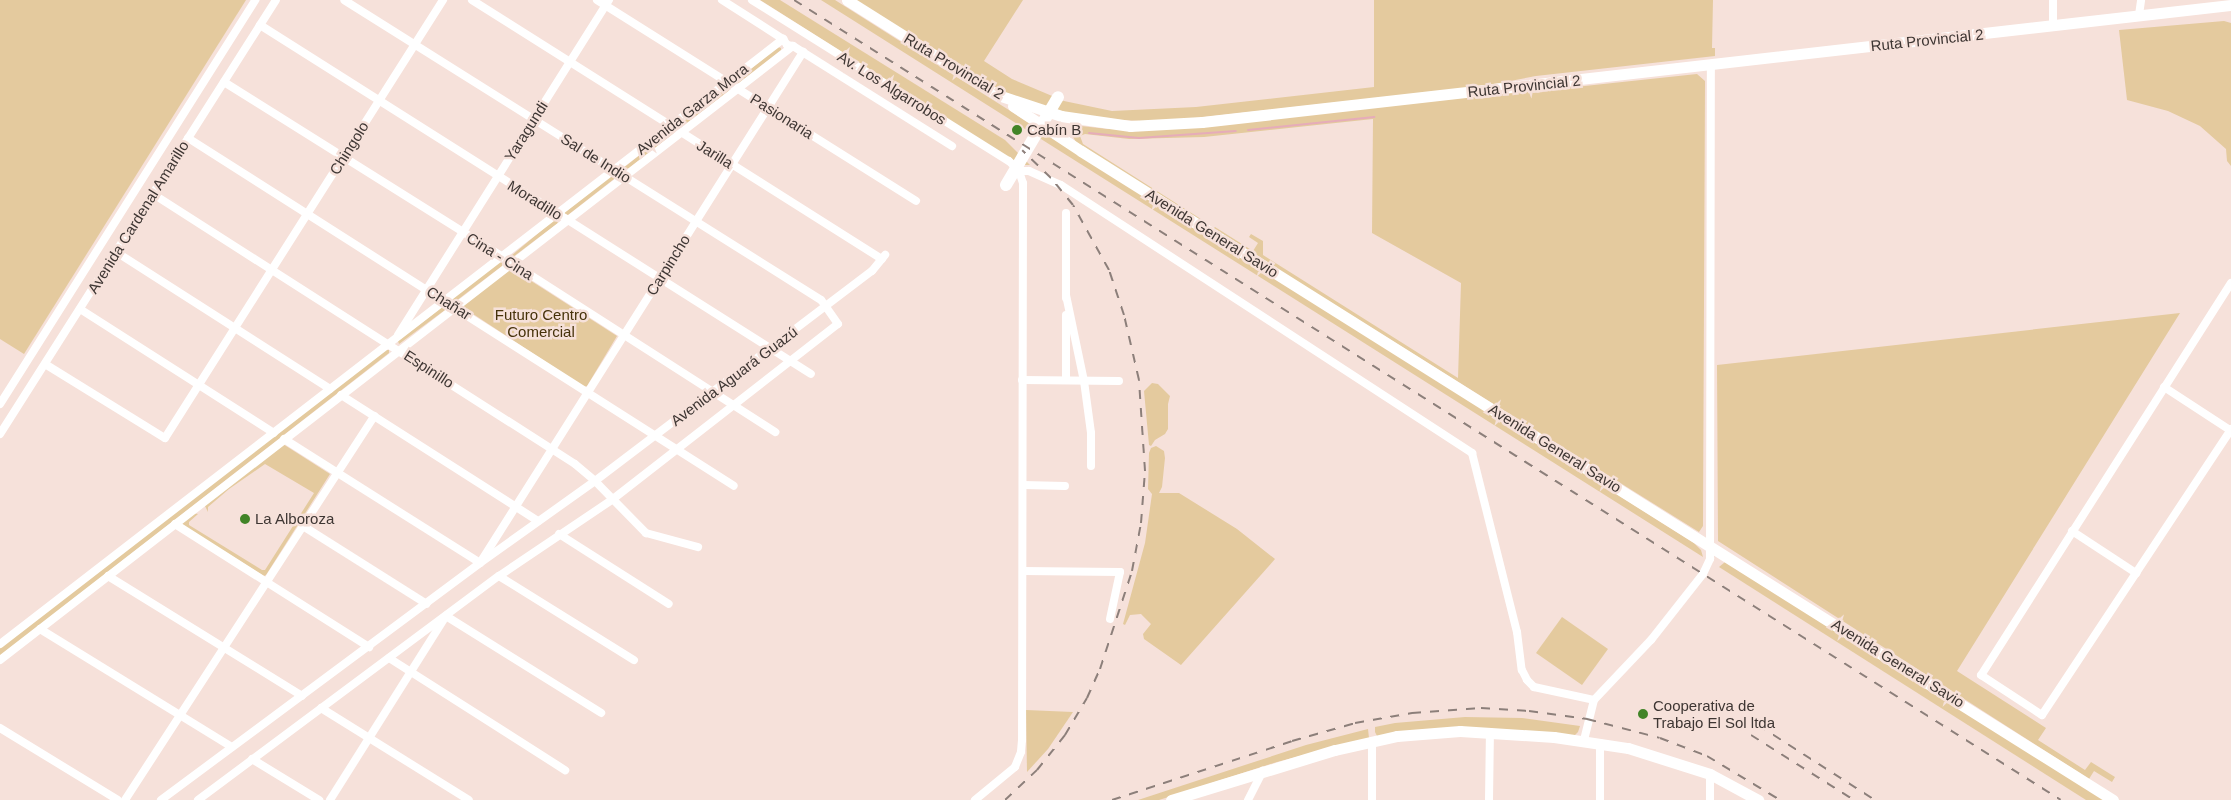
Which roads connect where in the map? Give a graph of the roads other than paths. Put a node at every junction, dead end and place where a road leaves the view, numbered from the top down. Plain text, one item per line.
1 (255, 0) edge
2 (276, 0) edge
3 (344, 0) edge
4 (443, 0) edge
5 (472, 0) edge
6 (597, 0) edge
7 (722, 0) edge
8 (752, 0) edge
9 (847, 0) edge
10 (2053, 0) edge
11 (2140, 0) edge
12 (607, 3) edge
13 (2231, 5) edge
14 (2140, 15) junction
15 (260, 25) junction
16 (2054, 26) junction
17 (783, 39) junction
18 (415, 44) junction
19 (793, 46) junction
20 (803, 52) junction
21 (570, 62) junction
22 (1712, 65) junction
23 (224, 82) junction
24 (727, 82) junction
25 (737, 88) junction
26 (998, 95) junction
27 (1058, 97) dead end
28 (379, 101) junction
29 (768, 108) junction
30 (534, 119) junction
31 (1079, 120) junction
32 (671, 126) junction
33 (681, 132) junction
34 (188, 138) junction
35 (1072, 145) junction
36 (952, 146) dead end
37 (343, 157) junction
38 (732, 164) junction
39 (614, 170) junction
40 (1019, 171) junction
41 (497, 176) junction
42 (624, 176) junction
43 (1006, 185) dead end
44 (153, 194) junction
45 (916, 201) dead end
46 (558, 213) junction
47 (1066, 213) dead end
48 (307, 214) junction
49 (568, 220) junction
50 (696, 221) junction
51 (462, 232) junction
52 (116, 252) junction
53 (502, 256) junction
54 (884, 257) joint
55 (512, 263) junction
56 (271, 271) junction
57 (660, 278) junction
58 (2231, 283) edge
59 (426, 289) junction
60 (1066, 295) junction
61 (445, 301) junction
62 (826, 306) junction
63 (455, 307) junction
64 (80, 309) junction
65 (838, 324) joint
66 (235, 328) junction
67 (624, 335) junction
68 (395, 339) junction
69 (388, 344) junction
70 (770, 348) junction
71 (398, 350) junction
72 (791, 361) junction
73 (45, 364) junction
74 (811, 374) dead end
75 (1022, 380) junction
76 (1066, 380) junction
77 (1084, 381) junction
78 (1119, 381) dead end
79 (198, 385) junction
80 (2164, 387) junction
81 (330, 389) junction
82 (588, 392) junction
83 (713, 392) junction
84 (341, 395) junction
85 (0, 404) edge
86 (733, 405) junction
87 (374, 416) junction
88 (2231, 429) edge
89 (775, 432) dead end
90 (274, 433) junction
91 (0, 434) edge
92 (655, 435) junction
93 (284, 439) junction
94 (552, 448) junction
95 (677, 449) junction
96 (1091, 466) dead end
97 (337, 473) junction
98 (595, 481) junction
99 (734, 486) dead end
100 (1022, 486) junction
101 (1065, 486) dead end
102 (613, 499) junction
103 (515, 506) junction
104 (538, 521) junction
105 (175, 524) junction
106 (303, 526) junction
107 (2072, 531) junction
108 (559, 534) junction
109 (1710, 545) junction
110 (698, 547) dead end
111 (480, 563) junction
112 (1023, 571) junction
113 (2136, 573) junction
114 (108, 576) junction
115 (500, 576) junction
116 (266, 582) junction
117 (427, 604) junction
118 (669, 604) dead end
119 (446, 616) junction
120 (1110, 619) dead end
121 (40, 629) junction
122 (0, 644) edge
123 (369, 647) junction
124 (224, 648) junction
125 (389, 658) junction
126 (0, 660) edge
127 (634, 660) dead end
128 (410, 672) junction
129 (302, 696) junction
130 (1594, 700) junction
131 (321, 708) junction
132 (600, 712) dead end
133 (180, 715) junction
134 (0, 728) edge
135 (1490, 732) junction
136 (369, 738) junction
137 (1584, 740) junction
138 (1372, 742) junction
139 (1600, 743) junction
140 (232, 747) junction
141 (252, 759) junction
142 (565, 770) dead end
143 (1264, 771) junction
144 (1710, 774) junction
145 (118, 800) edge
146 (125, 800) edge
147 (161, 800) edge
148 (198, 800) edge
149 (319, 800) edge
150 (330, 800) edge
151 (469, 800) edge
152 (975, 800) edge
153 (1171, 800) edge
154 (1248, 800) edge
155 (1372, 800) edge
156 (1489, 800) edge
157 (1600, 800) edge
158 (1710, 800) edge
159 (1758, 800) edge
160 (2113, 800) edge

1 - 85 street, Avenida Cardenal Amarillo
2 - 15 street, Avenida Cardenal Amarillo
3 - 18 street, Sal de Indio
4 - 18 street, Chingolo
5 - 21 street, Jarilla
6 - 12 street, Pasionaria
7 - 17 street, Av. Los Algarrobos
8 - 40 street, Av. Los Algarrobos
9 - 26 main road, Ruta Provincial 2
10 - 16 street
11 - 14 street
12 - 21 street, Yaragundi
12 - 24 street, Pasionaria
13 - 14 main road, Ruta Provincial 2
14 - 16 main road, Ruta Provincial 2
15 - 23 street, Avenida Cardenal Amarillo
15 - 28 street, Moradillo
16 - 22 main road, Ruta Provincial 2
17 - 19 street, Av. Los Algarrobos
17 - 24 street, Avenida Garza Mora
18 - 28 street, Chingolo
18 - 30 street, Sal de Indio
19 - 20 street, Av. Los Algarrobos
19 - 25 street, Avenida Garza Mora
20 - 29 street, Carpincho
20 - 36 street, Av. Los Algarrobos
21 - 30 street, Yaragundi
21 - 32 street, Jarilla
22 - 31 main road, Ruta Provincial 2
22 - 109 street
23 - 34 street, Avenida Cardenal Amarillo
23 - 37 street, Cina - Cina
24 - 25 street, Pasionaria
24 - 32 street, Avenida Garza Mora
25 - 29 street, Pasionaria
25 - 33 street, Avenida Garza Mora
26 - 31 main road, Ruta Provincial 2
26 - 35 main road, Avenida General Savio
27 - 43 main road
28 - 37 street, Chingolo
28 - 41 street, Moradillo
29 - 38 street, Carpincho
29 - 45 street, Pasionaria
30 - 39 street, Sal de Indio
30 - 41 street, Yaragundi
31 - 35 main road
32 - 33 street, Jarilla
32 - 39 street, Avenida Garza Mora
33 - 38 street, Jarilla
33 - 42 street, Avenida Garza Mora
34 - 44 street, Avenida Cardenal Amarillo
34 - 48 street, Chañar
35 - 109 main road, Avenida General Savio
37 - 48 street, Chingolo
37 - 51 street, Cina - Cina
38 - 50 street, Carpincho
38 - 54 street, Jarilla
39 - 42 street, Sal de Indio
39 - 46 street, Avenida Garza Mora
40 - 75 street
40 - 130 street
41 - 46 street, Moradillo
41 - 51 street, Yaragundi
42 - 49 street, Avenida Garza Mora
42 - 50 street, Sal de Indio
44 - 52 street, Avenida Cardenal Amarillo
44 - 56 street, Espinillo
46 - 49 street, Moradillo
46 - 53 street, Avenida Garza Mora
47 - 60 street
48 - 56 street, Chingolo
48 - 59 street, Chañar
49 - 55 street, Avenida Garza Mora
49 - 57 street, Moradillo
50 - 57 street, Carpincho
50 - 62 street, Sal de Indio
51 - 53 street, Cina - Cina
51 - 59 street, Yaragundi
52 - 64 street, Avenida Cardenal Amarillo
52 - 66 street
53 - 55 street, Cina - Cina
53 - 61 street, Avenida Garza Mora
54 - 62 street, Avenida Aguará Guazú
55 - 63 street, Avenida Garza Mora
55 - 67 street, Cina - Cina
56 - 66 street, Chingolo
56 - 69 street, Espinillo
57 - 67 street, Carpincho
57 - 70 street, Moradillo
58 - 80 street
59 - 61 street, Chañar
59 - 68 street, Yaragundi
60 - 76 street
60 - 77 street
61 - 63 street, Chañar
61 - 68 street, Avenida Garza Mora
62 - 65 street, Sal de Indio
62 - 70 street, Avenida Aguará Guazú
63 - 71 street, Avenida Garza Mora
63 - 82 street, Chañar
64 - 73 street, Avenida Cardenal Amarillo
64 - 79 street
65 - 72 street, Avenida Aguará Guazú
66 - 79 street, Chingolo
66 - 81 street
67 - 82 street, Carpincho
67 - 83 street, Cina - Cina
68 - 69 street, Avenida Garza Mora
69 - 71 street, Espinillo
69 - 81 street, Avenida Garza Mora
70 - 72 street, Moradillo
70 - 83 street, Avenida Aguará Guazú
71 - 84 street, Avenida Garza Mora
71 - 94 street, Espinillo
72 - 74 street, Moradillo
72 - 86 street, Avenida Aguará Guazú
73 - 79 street, Chingolo
73 - 91 street, Avenida Cardenal Amarillo
75 - 76 street
75 - 100 street
76 - 77 street
77 - 78 street
77 - 96 street
79 - 90 street
80 - 88 street
80 - 107 street
81 - 90 street, Avenida Garza Mora
82 - 92 street, Chañar
82 - 94 street, Carpincho
83 - 86 street, Cina - Cina
83 - 92 street, Avenida Aguará Guazú
84 - 87 street
84 - 93 street, Avenida Garza Mora
86 - 89 street, Cina - Cina
86 - 95 street, Avenida Aguará Guazú
87 - 97 street
87 - 103 street
88 - 113 street
90 - 122 street, Avenida Garza Mora
92 - 95 street, Chañar
92 - 98 street, Avenida Aguará Guazú
93 - 97 street
93 - 105 street, Avenida Garza Mora
94 - 98 street, Espinillo
94 - 103 street, Carpincho
95 - 99 street, Chañar
95 - 102 street, Avenida Aguará Guazú
97 - 106 street
97 - 111 street
98 - 102 street, Espinillo
98 - 104 street, Avenida Aguará Guazú
100 - 101 street
100 - 112 street
102 - 108 street, Avenida Aguará Guazú
102 - 110 street, Espinillo
103 - 104 street
103 - 111 street, Carpincho
104 - 111 street, Avenida Aguará Guazú
105 - 114 street, Avenida Garza Mora
105 - 116 street
106 - 116 street
106 - 117 street
107 - 113 street
107 - 113 street
108 - 115 street, Avenida Aguará Guazú
108 - 118 street
109 - 130 street
109 - 160 main road, Avenida General Savio
111 - 117 street, Avenida Aguará Guazú
112 - 120 street
112 - 152 street
114 - 121 street, Avenida Garza Mora
114 - 124 street
115 - 119 street, Avenida Aguará Guazú
115 - 127 street
116 - 123 street
116 - 124 street
117 - 123 street, Avenida Aguará Guazú
119 - 125 street, Avenida Aguará Guazú
119 - 128 street
119 - 132 street
121 - 126 street, Avenida Garza Mora
121 - 133 street
123 - 129 street, Avenida Aguará Guazú
124 - 129 street
124 - 133 street
125 - 128 street
125 - 131 street, Avenida Aguará Guazú
128 - 136 street
128 - 142 street
129 - 140 street, Avenida Aguará Guazú
130 - 137 street
131 - 136 street
131 - 141 street, Avenida Aguará Guazú
133 - 140 street
133 - 146 street
134 - 145 street
135 - 137 main road
135 - 138 main road
135 - 156 street
136 - 150 street
136 - 151 street
137 - 139 main road
138 - 143 main road
138 - 155 street
139 - 144 main road
139 - 157 street
140 - 147 street, Avenida Aguará Guazú
141 - 148 street, Avenida Aguará Guazú
141 - 149 street
143 - 153 main road
143 - 154 street
144 - 158 street
144 - 159 main road

